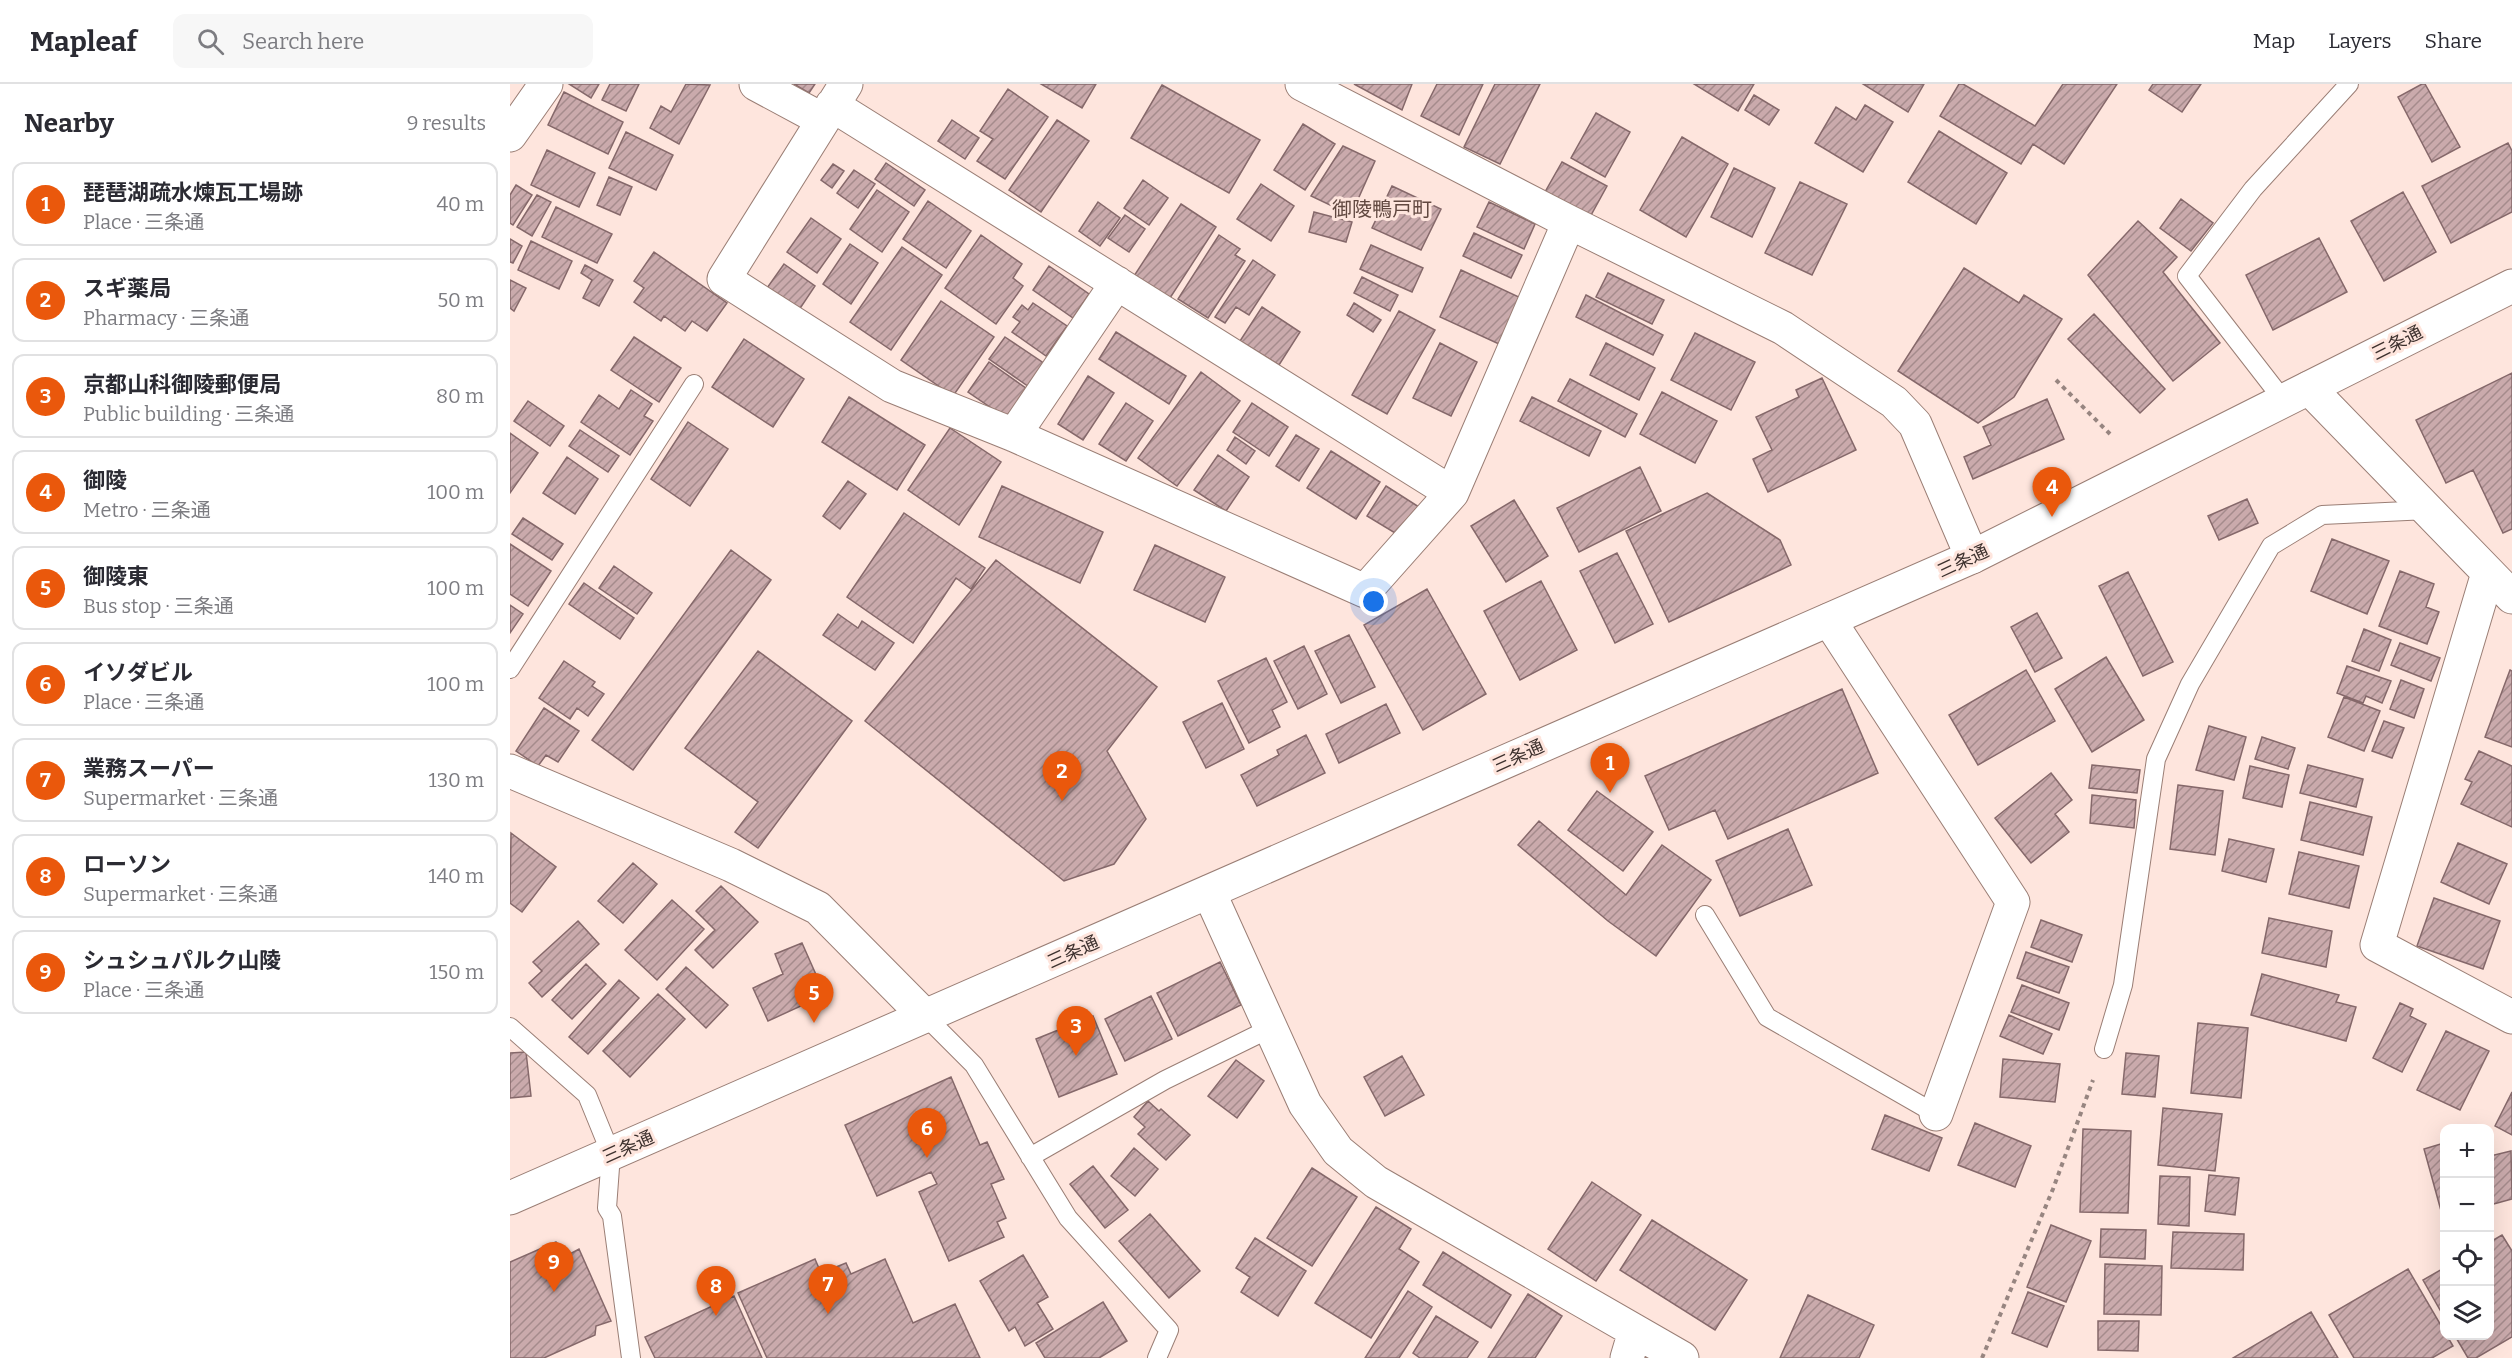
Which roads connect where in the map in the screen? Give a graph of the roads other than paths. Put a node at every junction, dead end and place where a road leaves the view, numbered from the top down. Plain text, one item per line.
1 (546, 84) edge
2 (756, 84) edge
3 (1302, 84) edge
4 (2349, 84) edge
5 (834, 103) edge
6 (510, 135) edge
7 (1569, 222) junction
8 (1117, 283) junction
9 (2512, 286) edge
10 (694, 384) dead end
11 (2296, 394) junction
12 (1014, 435) junction
13 (1452, 493) junction
14 (2428, 510) junction
15 (1972, 557) junction
16 (2488, 573) junction
17 (2512, 597) edge
18 (1829, 620) junction
19 (510, 669) edge
20 (510, 771) edge
21 (1209, 892) junction
22 (1705, 915) dead end
23 (925, 1016) junction
24 (2512, 1017) edge
25 (510, 1027) edge
26 (1271, 1028) junction
27 (2104, 1049) road end
28 (1936, 1114) joint
29 (611, 1154) junction
30 (1030, 1157) junction
31 (510, 1198) edge
32 (1631, 1344) edge
33 (631, 1358) edge
34 (1157, 1358) edge
35 (1682, 1358) edge

1 - 6 street
2 - 5 street
3 - 7 street
4 - 11 lane
5 - 8 street
5 - 12 street
7 - 13 street
7 - 15 street
8 - 12 street
8 - 13 street
9 - 11 street, 三条通
10 - 19 lane
11 - 14 street
11 - 15 street, 三条通
12 - 13 street
14 - 16 street
14 - 27 lane
15 - 18 street, 三条通
16 - 17 street
16 - 24 street
18 - 21 street, 三条通
18 - 28 street
20 - 23 street
21 - 23 street, 三条通
21 - 26 street
22 - 28 lane
23 - 29 street, 三条通
23 - 30 lane
25 - 29 lane
26 - 30 lane
26 - 32 street
29 - 31 street, 三条通
29 - 33 lane
30 - 34 lane
32 - 35 street

